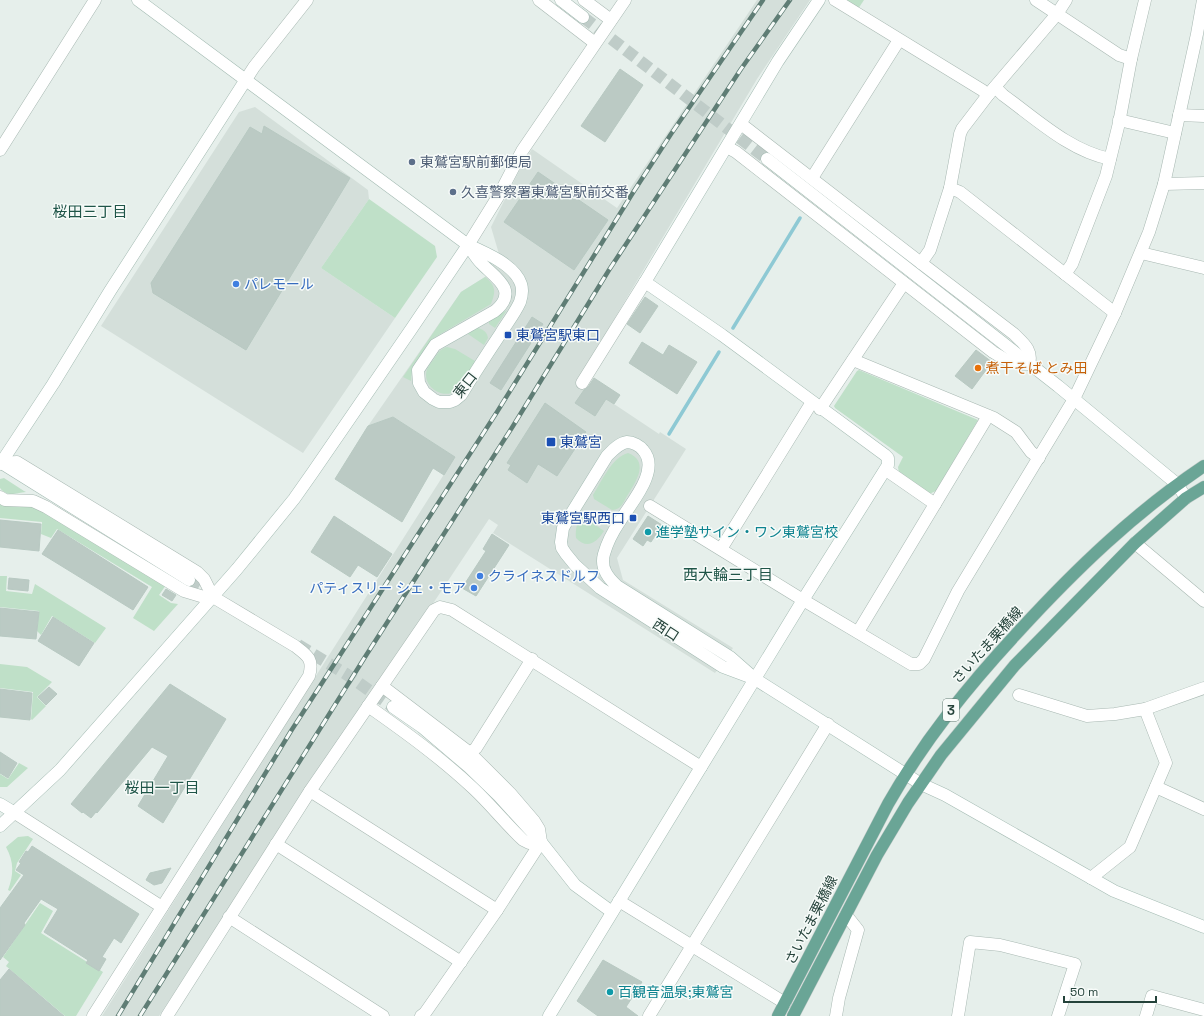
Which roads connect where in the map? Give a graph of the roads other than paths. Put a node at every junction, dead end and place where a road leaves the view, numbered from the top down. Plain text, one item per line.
1 (95, 0) edge
2 (138, 0) edge
3 (307, 0) edge
4 (539, 0) edge
5 (561, 0) edge
6 (584, 0) edge
7 (625, 0) edge
8 (819, 0) edge
9 (835, 0) edge
10 (1036, 0) edge
11 (1066, 0) edge
12 (1145, 0) edge
13 (1203, 0) edge
14 (1056, 14) junction
15 (583, 17) tunnel mouth
16 (611, 20) junction
17 (900, 40) junction
18 (595, 43) junction
19 (1131, 58) junction
20 (245, 81) junction
21 (991, 91) junction
22 (1179, 115) junction
23 (1204, 116) edge
24 (1120, 120) junction
25 (741, 124) junction
26 (1175, 133) junction
27 (727, 147) junction
28 (0, 150) edge
29 (767, 159) tunnel mouth
30 (1110, 159) junction
31 (812, 178) junction
32 (1204, 183) edge
33 (1164, 184) junction
34 (950, 188) junction
35 (468, 245) junction
36 (1140, 253) junction
37 (921, 263) junction
38 (1204, 268) edge
39 (1064, 274) junction
40 (645, 282) junction
41 (904, 283) junction
42 (1115, 313) junction
43 (853, 360) junction
44 (1029, 364) junction
45 (582, 383) dead end
46 (1074, 399) junction
47 (816, 405) junction
48 (988, 416) junction
49 (1039, 458) junction
50 (0, 463) edge
51 (1204, 466) edge
52 (886, 470) junction
53 (1177, 484) junction
54 (1204, 487) edge
55 (0, 497) edge
56 (1186, 498) junction
57 (935, 504) junction
58 (650, 506) dead end
59 (1135, 543) junction
60 (720, 549) junction
61 (189, 580) tunnel mouth
62 (213, 597) junction
63 (803, 600) junction
64 (1204, 601) edge
65 (858, 632) junction
66 (532, 659) junction
67 (755, 679) junction
68 (382, 686) junction
69 (1204, 688) edge
70 (1019, 695) dead end
71 (368, 706) junction
72 (393, 707) tunnel mouth
73 (1145, 709) junction
74 (828, 724) junction
75 (470, 753) junction
76 (701, 766) junction
77 (905, 774) junction
78 (921, 784) junction
79 (1156, 787) junction
80 (310, 791) junction
81 (0, 804) edge
82 (1204, 809) edge
83 (14, 813) junction
84 (0, 826) edge
85 (541, 842) junction
86 (276, 844) junction
87 (1091, 878) junction
88 (619, 901) junction
89 (162, 907) junction
90 (497, 910) junction
91 (612, 912) junction
92 (846, 915) junction
93 (229, 917) junction
94 (1204, 927) edge
95 (692, 947) junction
96 (461, 962) junction
97 (785, 1003) junction
98 (1204, 1010) edge
99 (426, 1015) edge
100 (839, 1015) edge
101 (93, 1016) edge
102 (167, 1016) edge
103 (382, 1016) edge
104 (549, 1016) edge
105 (649, 1016) edge
106 (778, 1016) edge
107 (793, 1016) edge
108 (958, 1016) edge
109 (963, 1016) edge
110 (967, 1016) edge
111 (1058, 1016) edge
112 (1146, 1016) edge

1 - 28 street
2 - 20 street
3 - 20 street
4 - 18 street
5 - 15 street
6 - 16 street
7 - 16 street
8 - 25 street
9 - 17 street
10 - 14 street
11 - 14 street
12 - 19 street
13 - 22 street
14 - 19 street
14 - 21 street
16 - 18 street
17 - 21 street
17 - 31 street
18 - 35 street
19 - 24 street
20 - 35 street
20 - 50 street
21 - 30 street
21 - 34 street
22 - 23 street
22 - 26 street
24 - 26 street
24 - 30 street
25 - 27 street
25 - 31 street
26 - 33 street
27 - 40 street
27 - 41 street
29 - 44 street
30 - 39 street
31 - 37 street
32 - 33 street
33 - 36 street
34 - 37 street
34 - 39 street
35 - 35 street, 東口
35 - 62 street
36 - 38 street
36 - 42 street
37 - 44 street
39 - 42 street
40 - 45 street
40 - 47 street
41 - 43 street
41 - 44 street
42 - 46 street
43 - 47 street
43 - 48 street
44 - 46 street
46 - 49 street
46 - 53 street
47 - 52 street
47 - 60 street
48 - 49 street
48 - 57 street
49 - 65 street
50 - 61 street
50 - 62 street
51 - 53 main road, さいたま栗橋線 / 3
52 - 57 street
52 - 63 street
53 - 56 street
53 - 77 main road, さいたま栗橋線 / 3
54 - 56 main road, さいたま栗橋線 / 3
55 - 62 street
56 - 59 main road, さいたま栗橋線 / 3
57 - 65 street
58 - 60 street
59 - 64 street
59 - 78 main road, さいたま栗橋線 / 3
60 - 63 street
62 - 83 street
62 - 89 street
63 - 65 street
63 - 67 street
66 - 68 street
66 - 75 street
66 - 76 street
67 - 67 street, 西口
67 - 74 street
67 - 76 street
68 - 71 street
68 - 75 street
69 - 73 street
70 - 73 street
71 - 80 street
71 - 85 street
72 - 85 street
73 - 79 street
74 - 77 street
74 - 95 street
75 - 85 street
76 - 88 street
77 - 78 street
77 - 97 main road, さいたま栗橋線 / 3
78 - 87 street
78 - 92 main road, さいたま栗橋線 / 3
79 - 82 street
79 - 87 street
80 - 86 street
80 - 90 street
81 - 83 street
83 - 84 street
83 - 89 street
85 - 90 street
85 - 91 street
86 - 93 street
86 - 96 street
87 - 94 street
88 - 91 street
88 - 95 street
89 - 101 street
90 - 96 street
91 - 104 street
92 - 100 street
92 - 107 main road, さいたま栗橋線 / 3
93 - 102 street
93 - 103 street
95 - 97 street
95 - 105 street
96 - 99 street
97 - 106 main road, さいたま栗橋線 / 3
98 - 112 street
108 - 111 street
109 - 110 street

